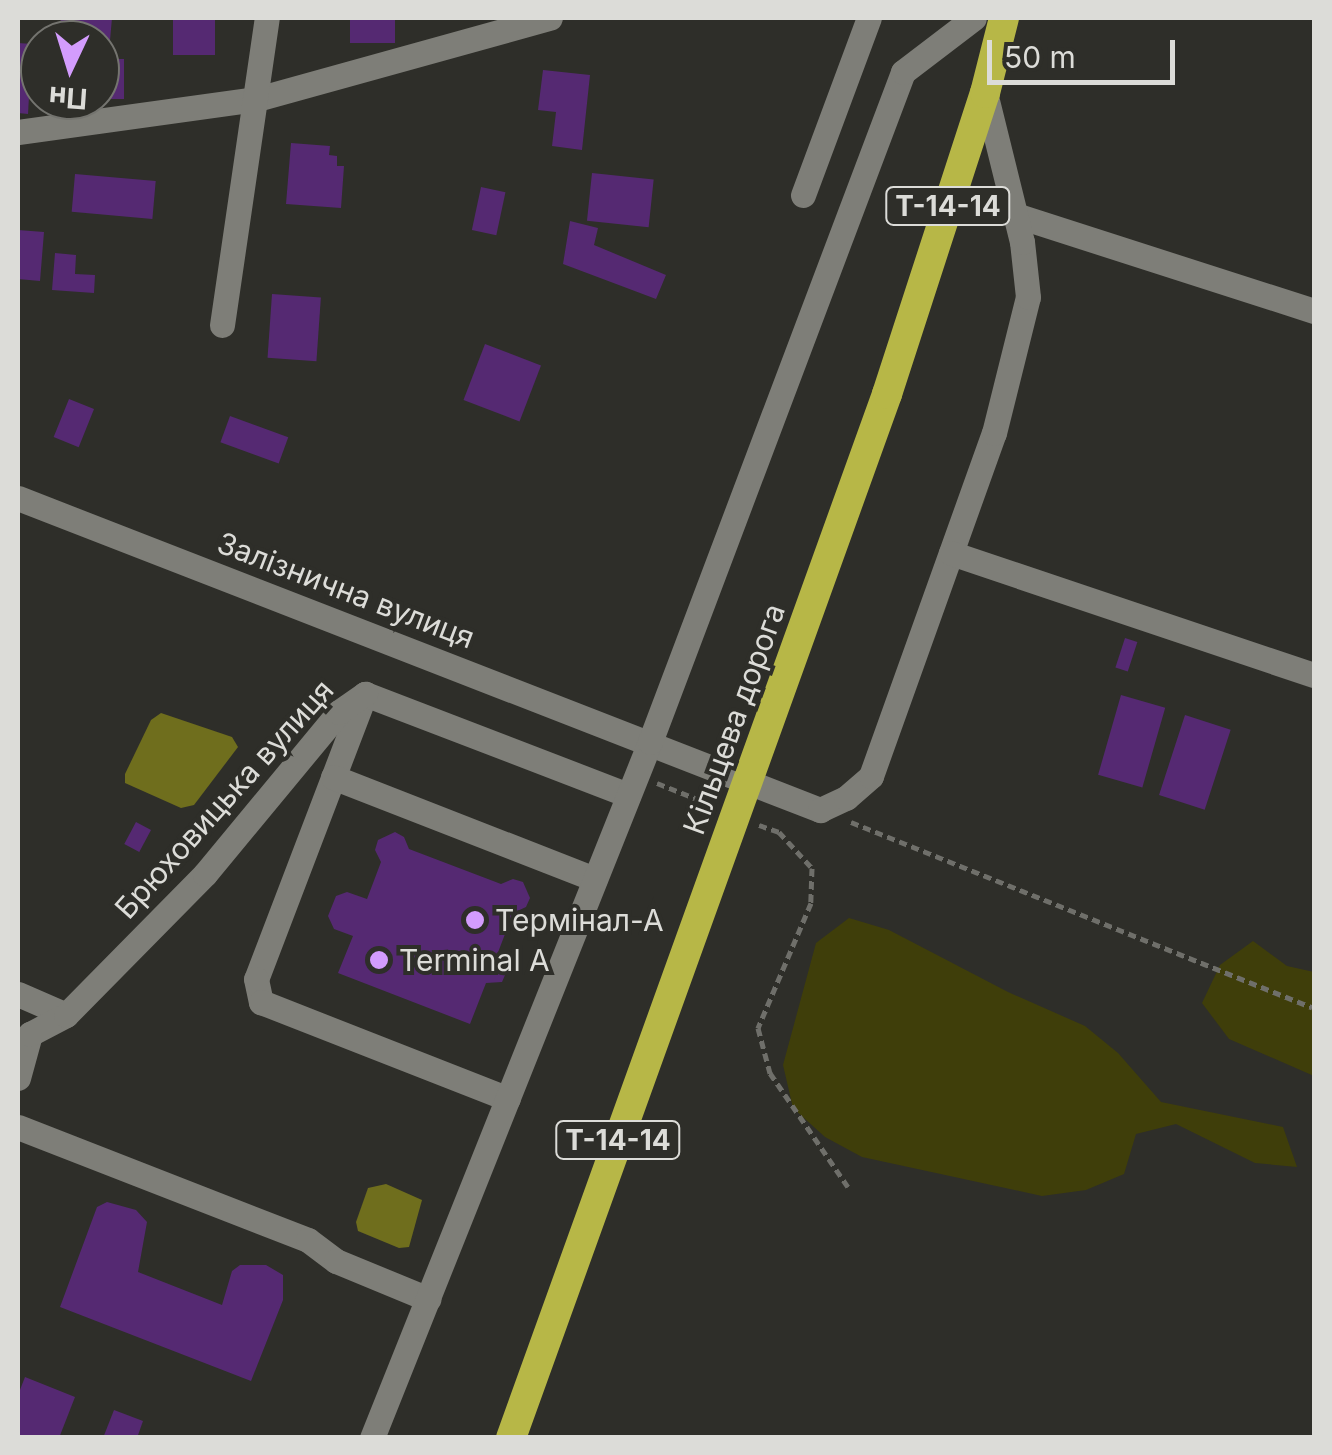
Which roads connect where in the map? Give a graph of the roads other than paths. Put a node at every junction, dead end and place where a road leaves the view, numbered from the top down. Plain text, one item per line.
1 (266, 18) edge
2 (550, 18) edge
3 (869, 18) edge
4 (974, 18) edge
5 (1004, 18) edge
6 (985, 93) junction
7 (257, 99) junction
8 (18, 132) edge
9 (803, 195) dead end
10 (1015, 214) junction
11 (1314, 311) edge
12 (222, 325) dead end
13 (18, 498) edge
14 (950, 553) junction
15 (1314, 675) edge
16 (365, 694) junction
17 (650, 742) junction
18 (333, 777) junction
19 (632, 785) junction
20 (595, 879) junction
21 (18, 994) edge
22 (66, 1015) junction
23 (24, 1034) edge
24 (18, 1078) edge
25 (508, 1099) junction
26 (18, 1127) edge
27 (428, 1299) junction
28 (372, 1438) edge
29 (511, 1438) edge

1 - 7 street
2 - 7 street
3 - 9 street
4 - 17 street
5 - 6 highway, Кільцева дорога / Т-14-14
6 - 10 street
6 - 29 highway, Кільцева дорога / Т-14-14
7 - 8 street
7 - 12 street
10 - 11 street
10 - 14 street
13 - 17 street, Залізнична вулиця
14 - 15 street
14 - 17 street, Залізнична вулиця
16 - 18 street
16 - 19 street
16 - 22 street, Брюховицька вулиця
17 - 19 street
18 - 20 street
18 - 25 street
19 - 20 street
20 - 25 street
21 - 22 street
22 - 23 street, Брюховицька вулиця
23 - 24 street, Брюховицька вулиця
25 - 27 street
26 - 27 street
27 - 28 street

